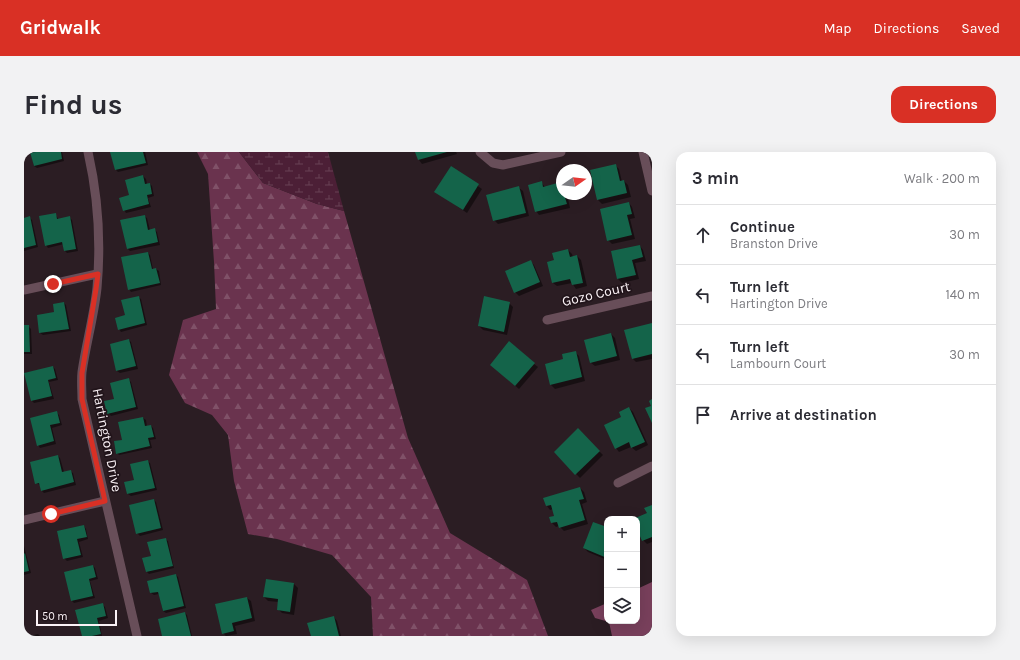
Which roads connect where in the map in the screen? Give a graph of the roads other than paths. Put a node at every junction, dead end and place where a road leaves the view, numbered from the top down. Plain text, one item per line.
1 (88, 152) edge
2 (480, 152) edge
3 (561, 152) edge
4 (643, 152) edge
5 (652, 191) edge
6 (98, 274) junction
7 (24, 290) edge
8 (652, 296) edge
9 (547, 320) dead end
10 (652, 466) edge
11 (618, 483) dead end
12 (105, 501) junction
13 (24, 520) edge
14 (137, 636) edge

1 - 6 street, Hartington Drive
2 - 3 street
4 - 5 street
6 - 7 street
6 - 12 street, Hartington Drive
8 - 9 street, Gozo Court
10 - 11 street
12 - 13 street
12 - 14 street, Hartington Drive

